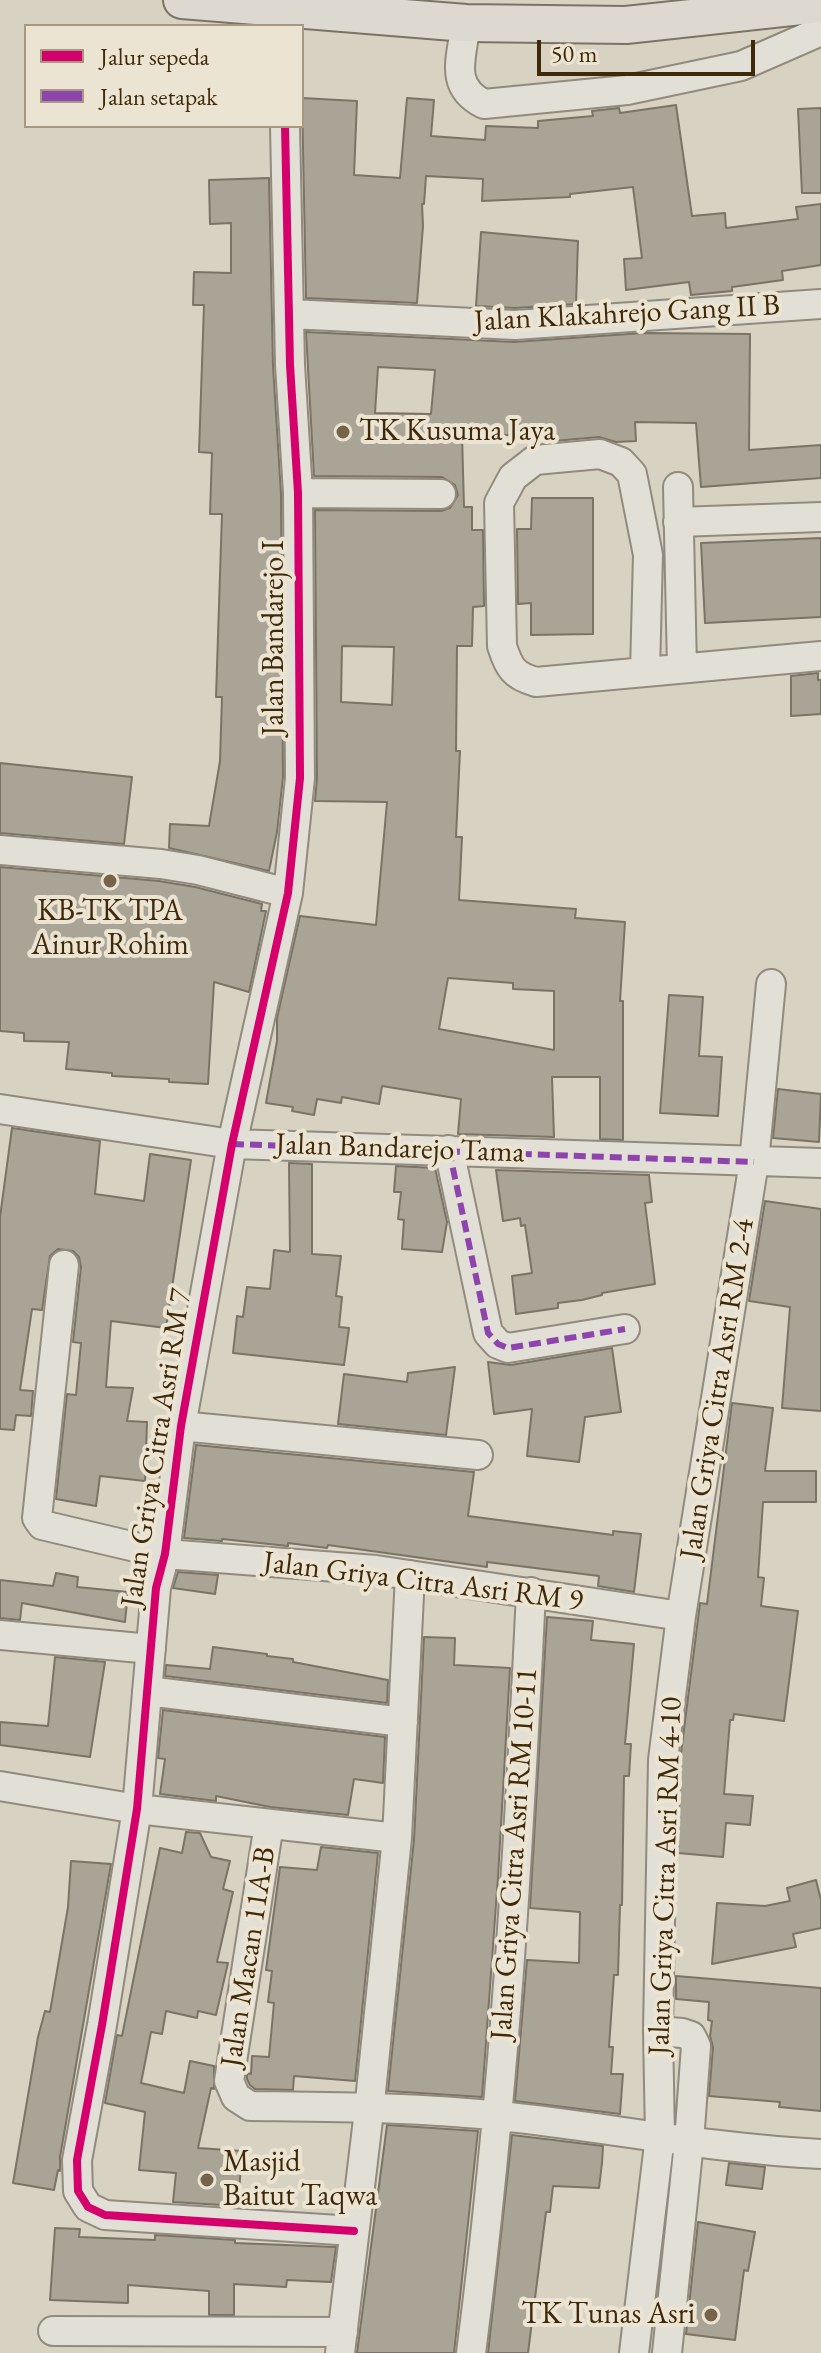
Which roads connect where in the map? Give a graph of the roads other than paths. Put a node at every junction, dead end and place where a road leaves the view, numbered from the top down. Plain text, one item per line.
1 (182, 0) edge
2 (821, 4) edge
3 (282, 18) edge
4 (466, 23) junction
5 (821, 31) edge
6 (285, 128) edge
7 (821, 304) edge
8 (290, 314) junction
9 (678, 487) dead end
10 (298, 493) junction
11 (441, 494) dead end
12 (821, 517) edge
13 (678, 522) junction
14 (821, 656) edge
15 (682, 668) junction
16 (645, 671) junction
17 (0, 850) edge
18 (288, 893) junction
19 (771, 984) dead end
20 (0, 1109) edge
21 (232, 1144) junction
22 (449, 1150) junction
23 (754, 1162) junction
24 (821, 1163) edge
25 (64, 1265) dead end
26 (625, 1329) dead end
27 (181, 1426) junction
28 (478, 1455) dead end
29 (165, 1554) junction
30 (410, 1575) junction
31 (531, 1592) junction
32 (681, 1616) junction
33 (0, 1635) edge
34 (151, 1649) junction
35 (147, 1691) junction
36 (403, 1722) junction
37 (0, 1786) edge
38 (137, 1809) junction
39 (269, 1824) junction
40 (397, 1838) junction
41 (658, 2031) junction
42 (369, 2108) junction
43 (498, 2115) junction
44 (660, 2136) junction
45 (689, 2142) junction
46 (821, 2154) edge
47 (354, 2231) junction
48 (53, 2331) dead end
49 (341, 2342) edge
50 (471, 2353) edge
51 (634, 2353) edge
52 (667, 2353) edge

1 - 3 main road
2 - 4 main road
3 - 4 main road
4 - 5 street
6 - 8 street, Jalan Bandarejo I
7 - 8 street, Jalan Klakahrejo Gang II B
8 - 10 street, Jalan Bandarejo I
9 - 13 street
10 - 11 street
10 - 18 street, Jalan Bandarejo I
12 - 13 street
13 - 15 street
14 - 15 street
15 - 16 street
16 - 16 street
17 - 18 street
18 - 21 street, Jalan Bandarejo I
19 - 23 street, Jalan Griya Citra Asri RM 2-4
20 - 21 street, Jalan Bandarejo Tama
21 - 22 street, Jalan Bandarejo Tama
21 - 27 street, Jalan Griya Citra Asri RM 7
22 - 23 street, Jalan Bandarejo Tama
22 - 26 street
23 - 24 street, Jalan Bandarejo Tama
23 - 32 street, Jalan Griya Citra Asri RM 2-4
25 - 29 street, Jalan Griya Citra Asri RM 9
27 - 28 street
27 - 29 street, Jalan Griya Citra Asri RM 7
29 - 30 street, Jalan Griya Citra Asri RM 9
29 - 34 street, Jalan Griya Citra Asri RM 7
30 - 31 street, Jalan Griya Citra Asri RM 9
30 - 36 street
31 - 32 street, Jalan Griya Citra Asri RM 9
31 - 43 street, Jalan Griya Citra Asri RM 10-11
32 - 41 street, Jalan Griya Citra Asri RM 4-10
33 - 34 street
34 - 35 street, Jalan Griya Citra Asri RM 7
35 - 36 street
35 - 38 street, Jalan Griya Citra Asri RM 7
36 - 40 street
37 - 38 street
38 - 39 street
38 - 47 street, Jalan Griya Citra Asri RM 7
39 - 40 street
39 - 42 street, Jalan Macan 11A-B
40 - 42 street
41 - 44 street, Jalan Griya Citra Asri RM 4-10
41 - 45 street
42 - 43 street, Jalan Macan 11A-B
42 - 47 street
43 - 44 street, Jalan Macan 11A-B
43 - 50 street, Jalan Griya Citra Asri RM 10-11
44 - 45 street, Jalan Macan 11A-B
44 - 51 street, Jalan Griya Citra Asri RM 4-10
45 - 46 street, Jalan Macan 11A-B
45 - 52 street
47 - 49 street
48 - 49 street

